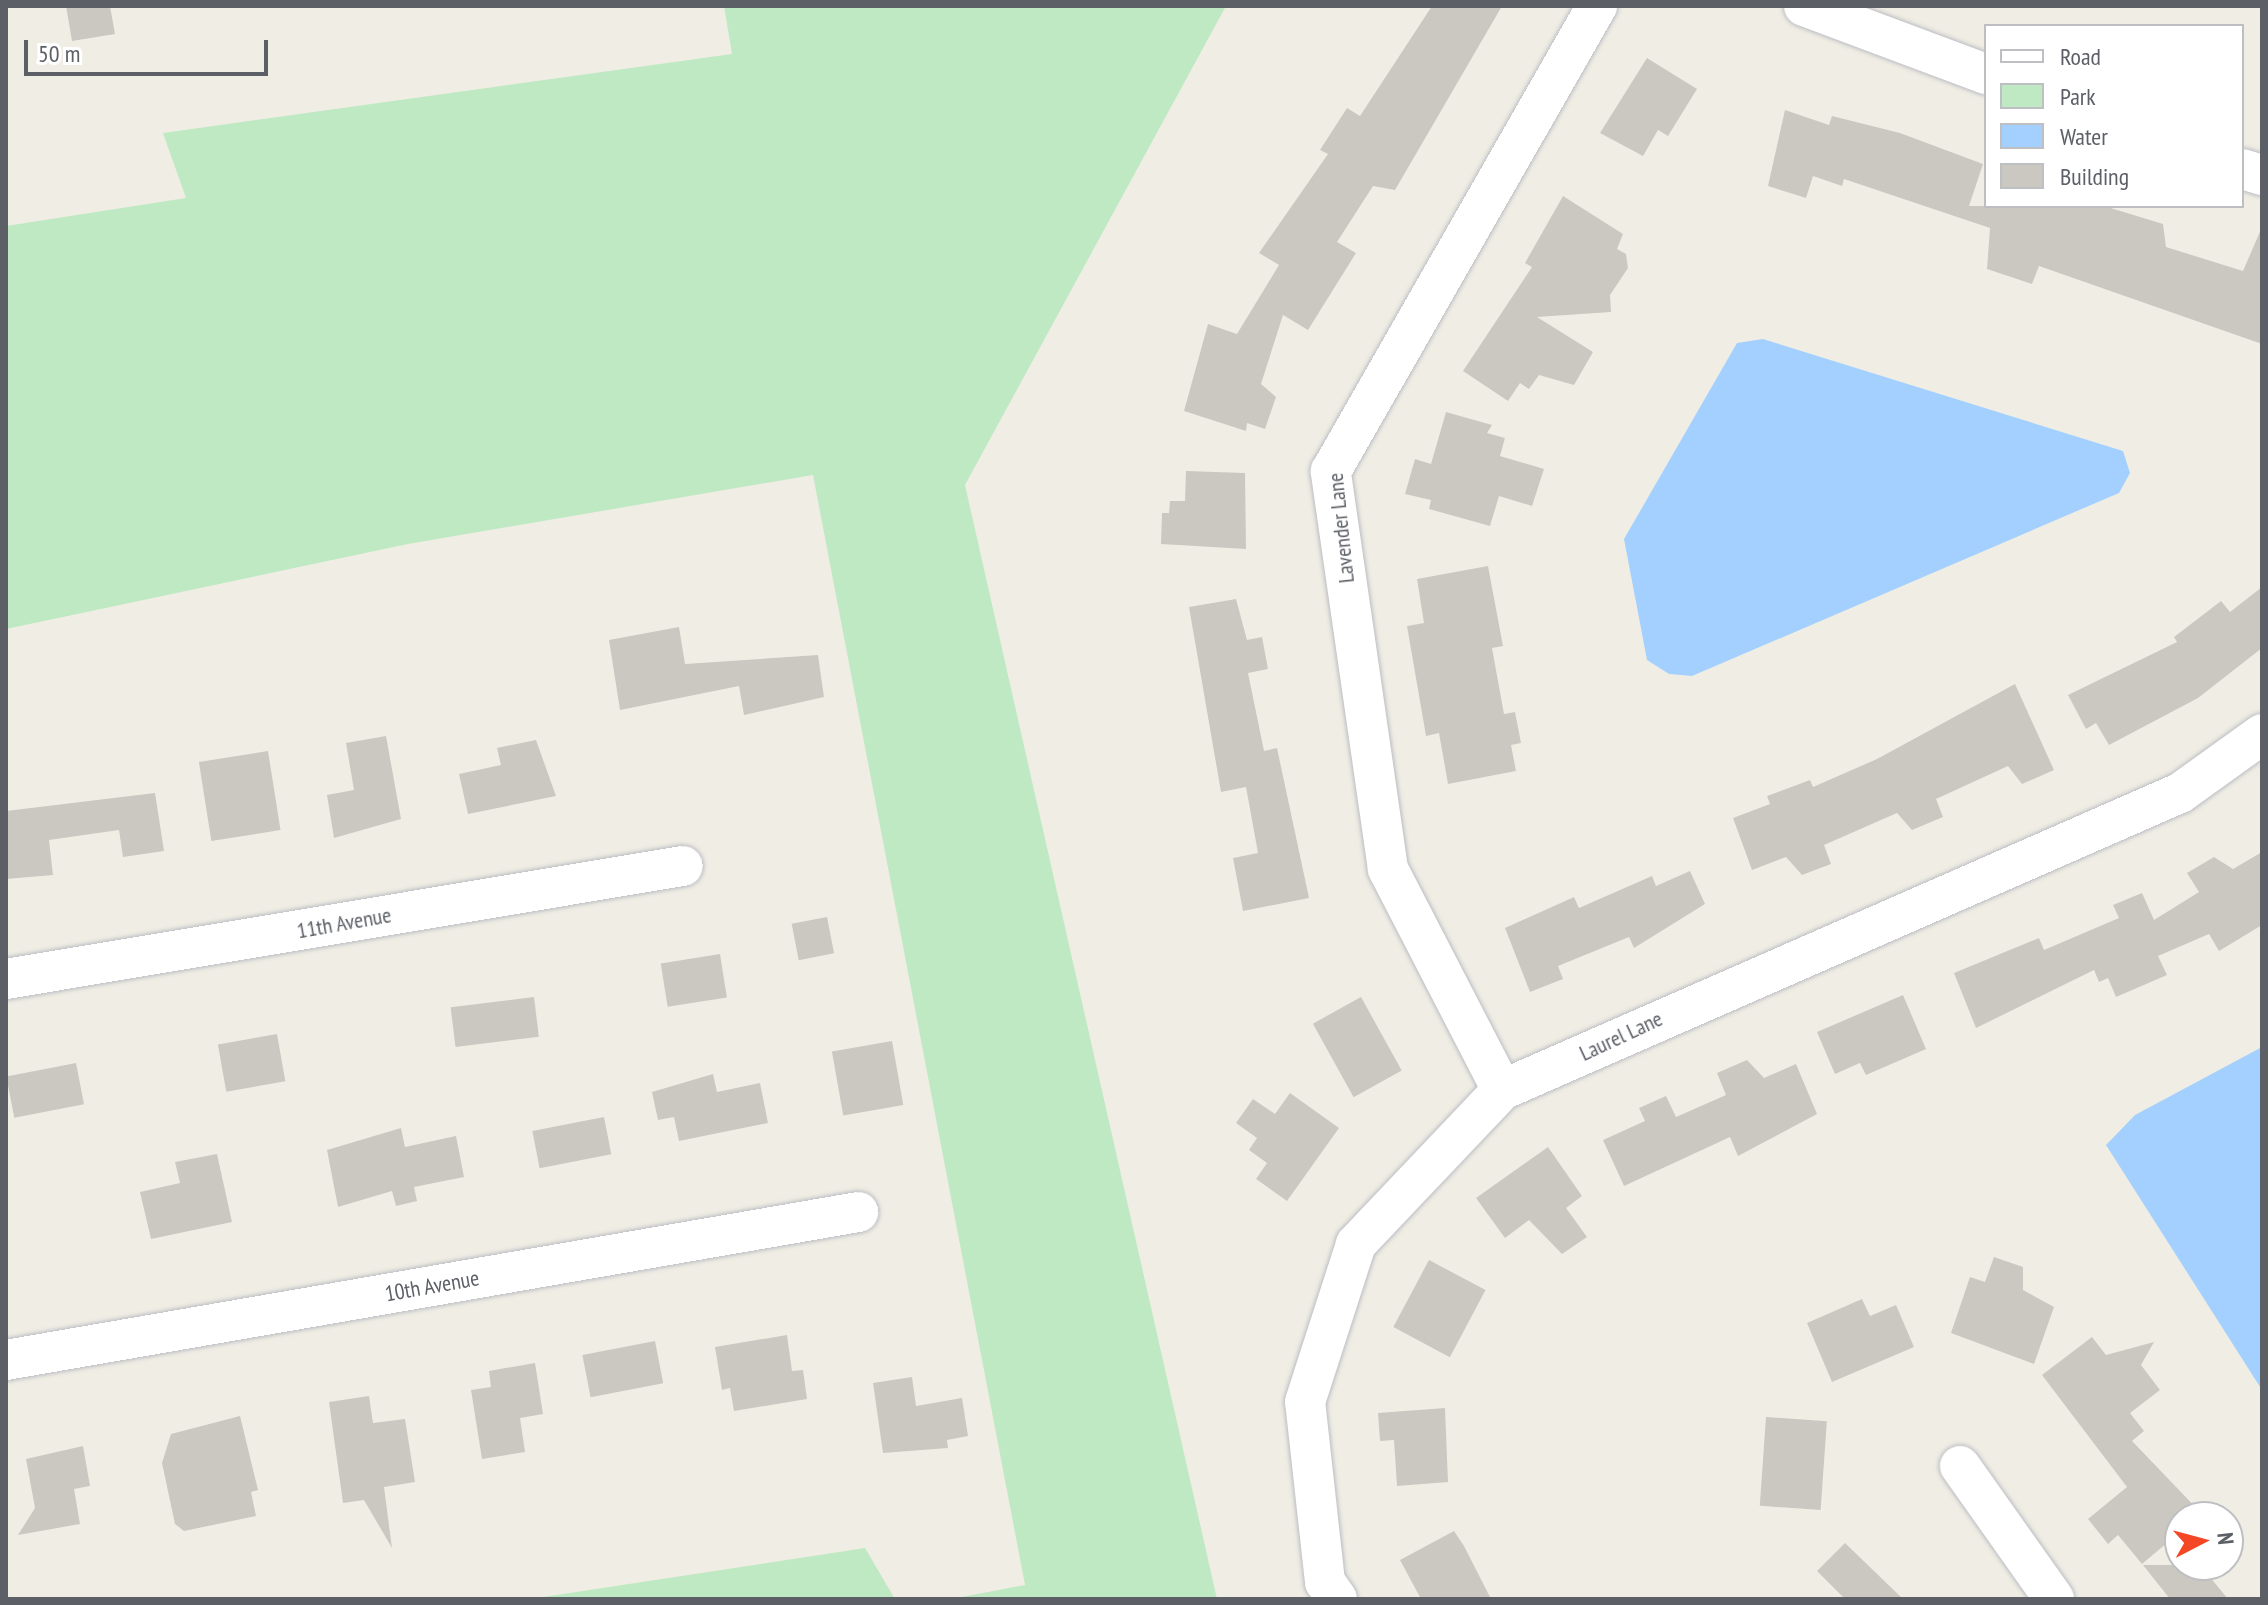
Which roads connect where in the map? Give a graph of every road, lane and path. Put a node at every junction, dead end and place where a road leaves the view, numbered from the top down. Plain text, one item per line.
1 (1597, 6) edge
2 (1804, 6) edge
3 (1984, 73) edge
4 (2262, 734) edge
5 (683, 866) dead end
6 (6, 979) edge
7 (1502, 1090) junction
8 (858, 1212) dead end
9 (6, 1360) edge
10 (1960, 1466) dead end
11 (1337, 1599) edge
12 (2054, 1599) edge

1 - 7 street, Lavender Lane
2 - 3 street
4 - 7 street, Laurel Lane
5 - 6 street, 11th Avenue
7 - 11 street, Laurel Lane
8 - 9 street, 10th Avenue
10 - 12 street

